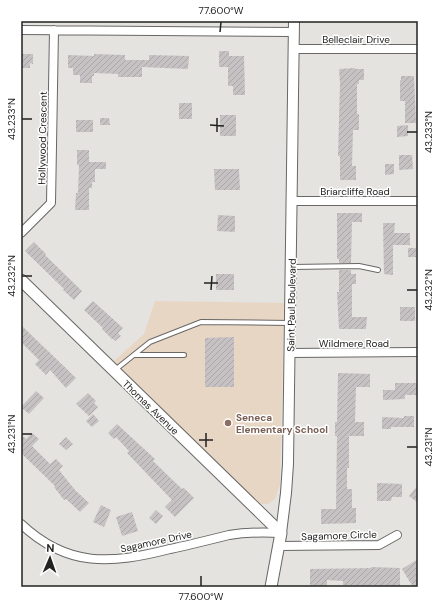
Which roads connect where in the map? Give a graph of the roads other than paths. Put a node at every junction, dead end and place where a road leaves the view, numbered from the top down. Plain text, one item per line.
1 (294, 21) edge
2 (21, 30) edge
3 (54, 30) junction
4 (294, 32) junction
5 (294, 49) junction
6 (418, 49) edge
7 (292, 201) junction
8 (418, 201) edge
9 (21, 233) edge
10 (291, 267) junction
11 (378, 270) dead end
12 (21, 280) edge
13 (290, 323) junction
14 (418, 352) edge
15 (290, 353) junction
16 (134, 355) junction
17 (184, 355) dead end
18 (114, 371) junction
19 (21, 524) edge
20 (281, 533) junction
21 (397, 535) dead end
22 (279, 546) junction
23 (271, 587) edge

1 - 4 street, Saint Paul Boulevard
2 - 3 street
3 - 4 street
3 - 9 street, Hollywood Crescent
4 - 5 street, Saint Paul Boulevard
5 - 6 street, Belleclair Drive
5 - 7 street, Saint Paul Boulevard
7 - 8 street, Briarcliffe Road
7 - 10 street, Saint Paul Boulevard
10 - 11 lane
10 - 13 street, Saint Paul Boulevard
12 - 18 main road, Thomas Avenue
13 - 15 street, Saint Paul Boulevard
13 - 16 lane
14 - 15 street, Wildmere Road
15 - 20 street, Saint Paul Boulevard
16 - 17 lane
16 - 18 lane
18 - 20 main road, Thomas Avenue
19 - 20 street, Sagamore Drive
20 - 22 main road, Saint Paul Boulevard
21 - 22 street, Sagamore Circle
22 - 23 main road, Saint Paul Boulevard

